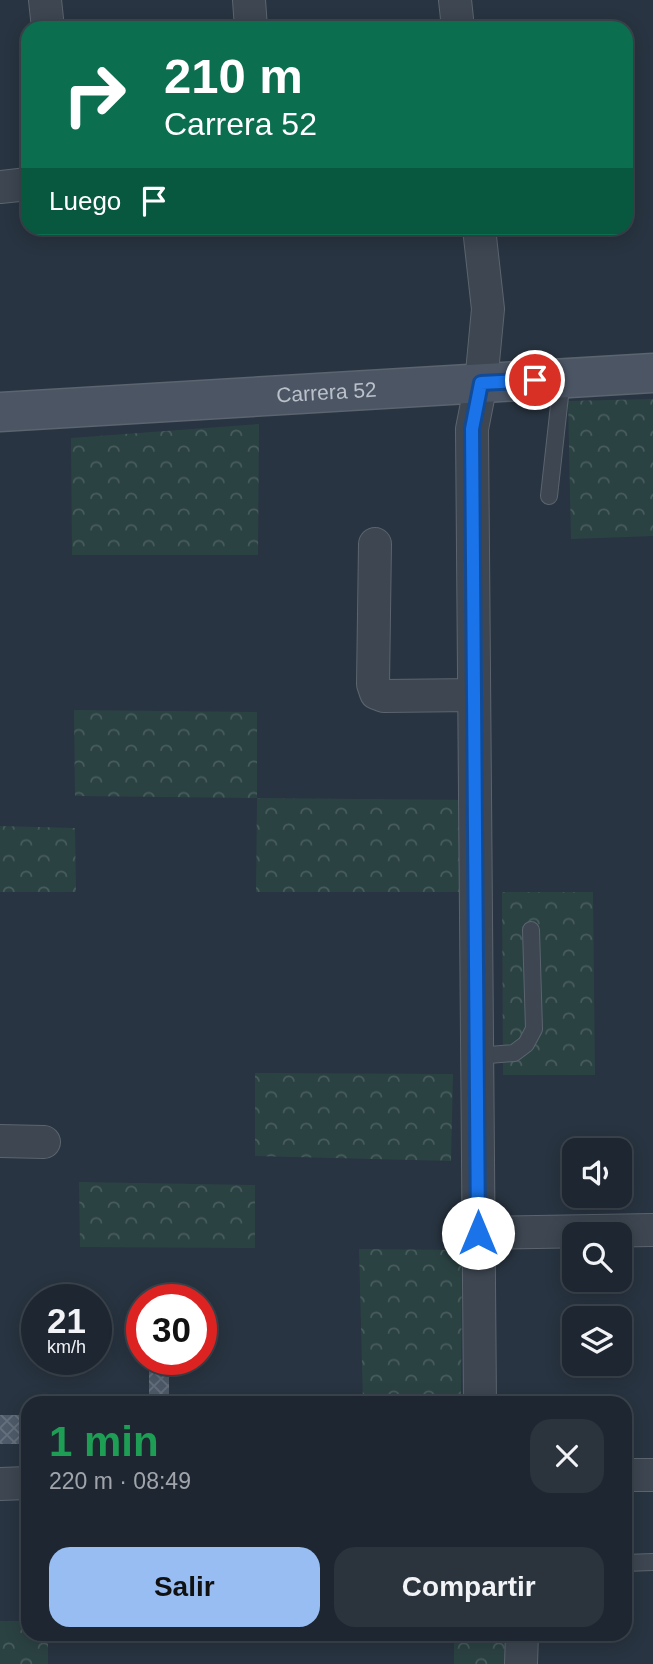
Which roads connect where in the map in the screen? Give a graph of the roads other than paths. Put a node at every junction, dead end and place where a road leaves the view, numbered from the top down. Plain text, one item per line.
1 (45, 0) edge
2 (249, 0) edge
3 (455, 0) edge
4 (47, 21) edge
5 (250, 21) edge
6 (457, 21) edge
7 (21, 185) edge
8 (0, 187) edge
9 (480, 235) edge
10 (653, 373) edge
11 (562, 378) junction
12 (481, 383) junction
13 (0, 412) edge
14 (549, 496) dead end
15 (375, 544) dead end
16 (474, 695) junction
17 (531, 930) dead end
18 (477, 1056) junction
19 (0, 1141) edge
20 (44, 1142) dead end
21 (652, 1230) edge
22 (478, 1233) junction
23 (480, 1396) edge
24 (632, 1475) edge
25 (653, 1475) edge
26 (21, 1483) edge
27 (0, 1484) edge
28 (653, 1562) edge
29 (632, 1563) edge
30 (522, 1641) edge
31 (522, 1664) edge

1 - 4 street
2 - 5 street
3 - 6 street
7 - 8 street
9 - 12 street
10 - 11 street, Carrera 52
11 - 12 street, Carrera 52
11 - 14 lane
12 - 13 street, Carrera 52
12 - 16 street
15 - 16 street
16 - 18 street
17 - 18 lane
18 - 22 street
19 - 20 street
21 - 22 street
22 - 23 street
24 - 25 street
26 - 27 street
28 - 29 lane
30 - 31 street

